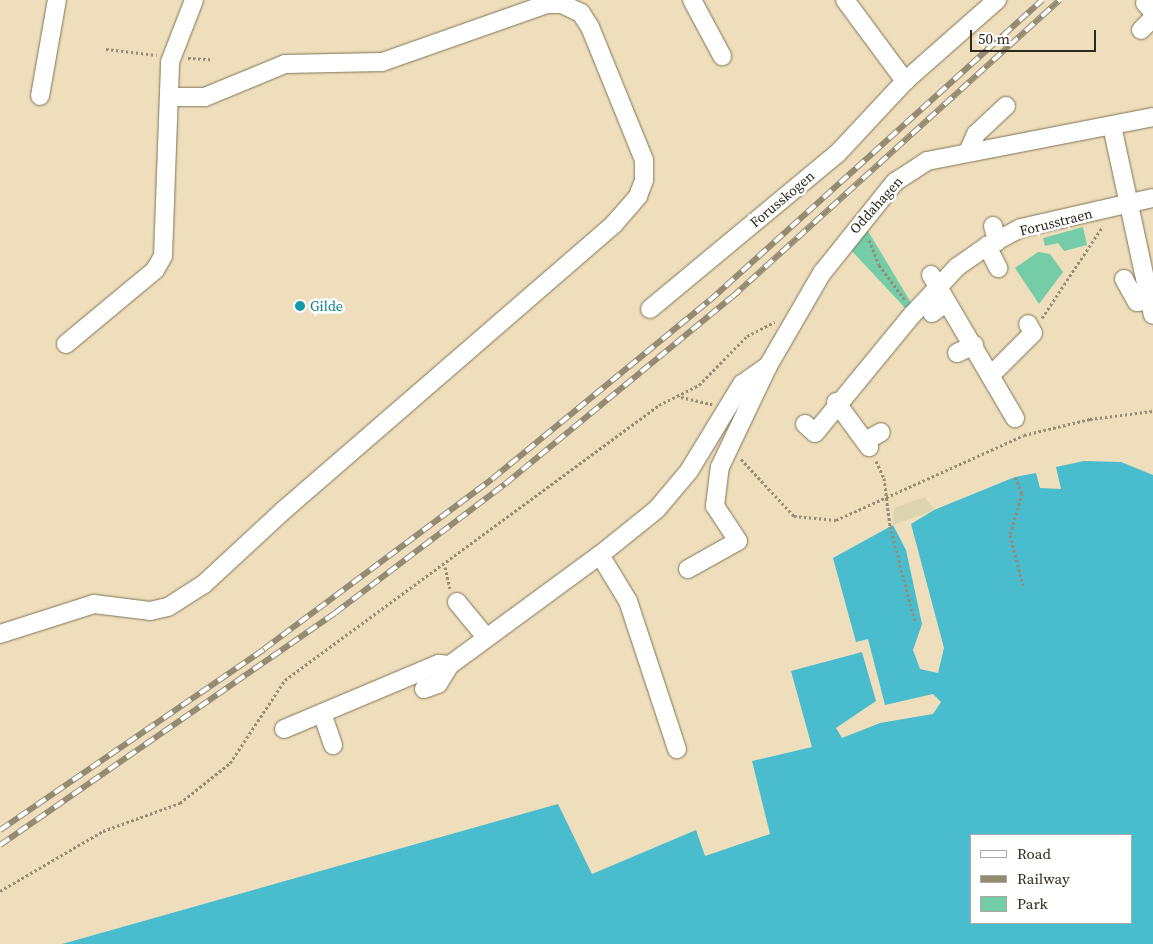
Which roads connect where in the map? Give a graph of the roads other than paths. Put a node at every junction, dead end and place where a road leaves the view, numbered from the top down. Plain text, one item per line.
1 (57, 0) edge
2 (194, 0) edge
3 (692, 0) edge
4 (846, 0) edge
5 (997, 0) edge
6 (722, 56) dead end
7 (905, 81) junction
8 (40, 96) dead end
9 (172, 97) junction
10 (1006, 106) dead end
11 (1153, 117) edge
12 (1112, 126) junction
13 (968, 152) junction
14 (1153, 198) edge
15 (1131, 203) junction
16 (985, 242) junction
17 (998, 268) dead end
18 (1149, 274) edge
19 (1124, 279) dead end
20 (935, 281) junction
21 (925, 306) junction
22 (1151, 307) edge
23 (650, 308) dead end
24 (1032, 335) road end
25 (66, 344) dead end
26 (974, 345) junction
27 (957, 353) dead end
28 (768, 366) junction
29 (990, 381) junction
30 (839, 393) junction
31 (1015, 418) dead end
32 (812, 425) dead end
33 (881, 432) dead end
34 (600, 555) junction
35 (688, 568) dead end
36 (457, 602) road end
37 (0, 634) edge
38 (485, 636) junction
39 (450, 664) junction
40 (424, 689) dead end
41 (322, 713) junction
42 (284, 729) dead end
43 (333, 745) dead end
44 (677, 749) dead end

1 - 8 street
2 - 9 street
3 - 6 street
4 - 7 street
5 - 7 street, Forusskogen
7 - 23 street, Forusskogen
9 - 25 street
9 - 37 street
10 - 13 street
11 - 12 street, Oddahagen
12 - 13 street, Oddahagen
12 - 15 street
13 - 28 street, Oddahagen
14 - 15 street, Forusstraen
15 - 16 street, Forusstraen
15 - 18 street
16 - 17 street
16 - 20 street, Forusstraen
18 - 22 street
19 - 22 street
20 - 21 street, Forusstraen
20 - 21 street
21 - 26 street
21 - 30 street, Forusstraen
24 - 29 street
26 - 27 street
26 - 29 street
28 - 34 street, Oddahagen
28 - 35 street
29 - 31 street
30 - 32 street, Forusstraen
30 - 33 street
34 - 38 street, Oddahagen
34 - 44 street
36 - 38 street
38 - 39 street, Oddahagen
39 - 40 street
39 - 41 street
41 - 42 street
41 - 43 street

